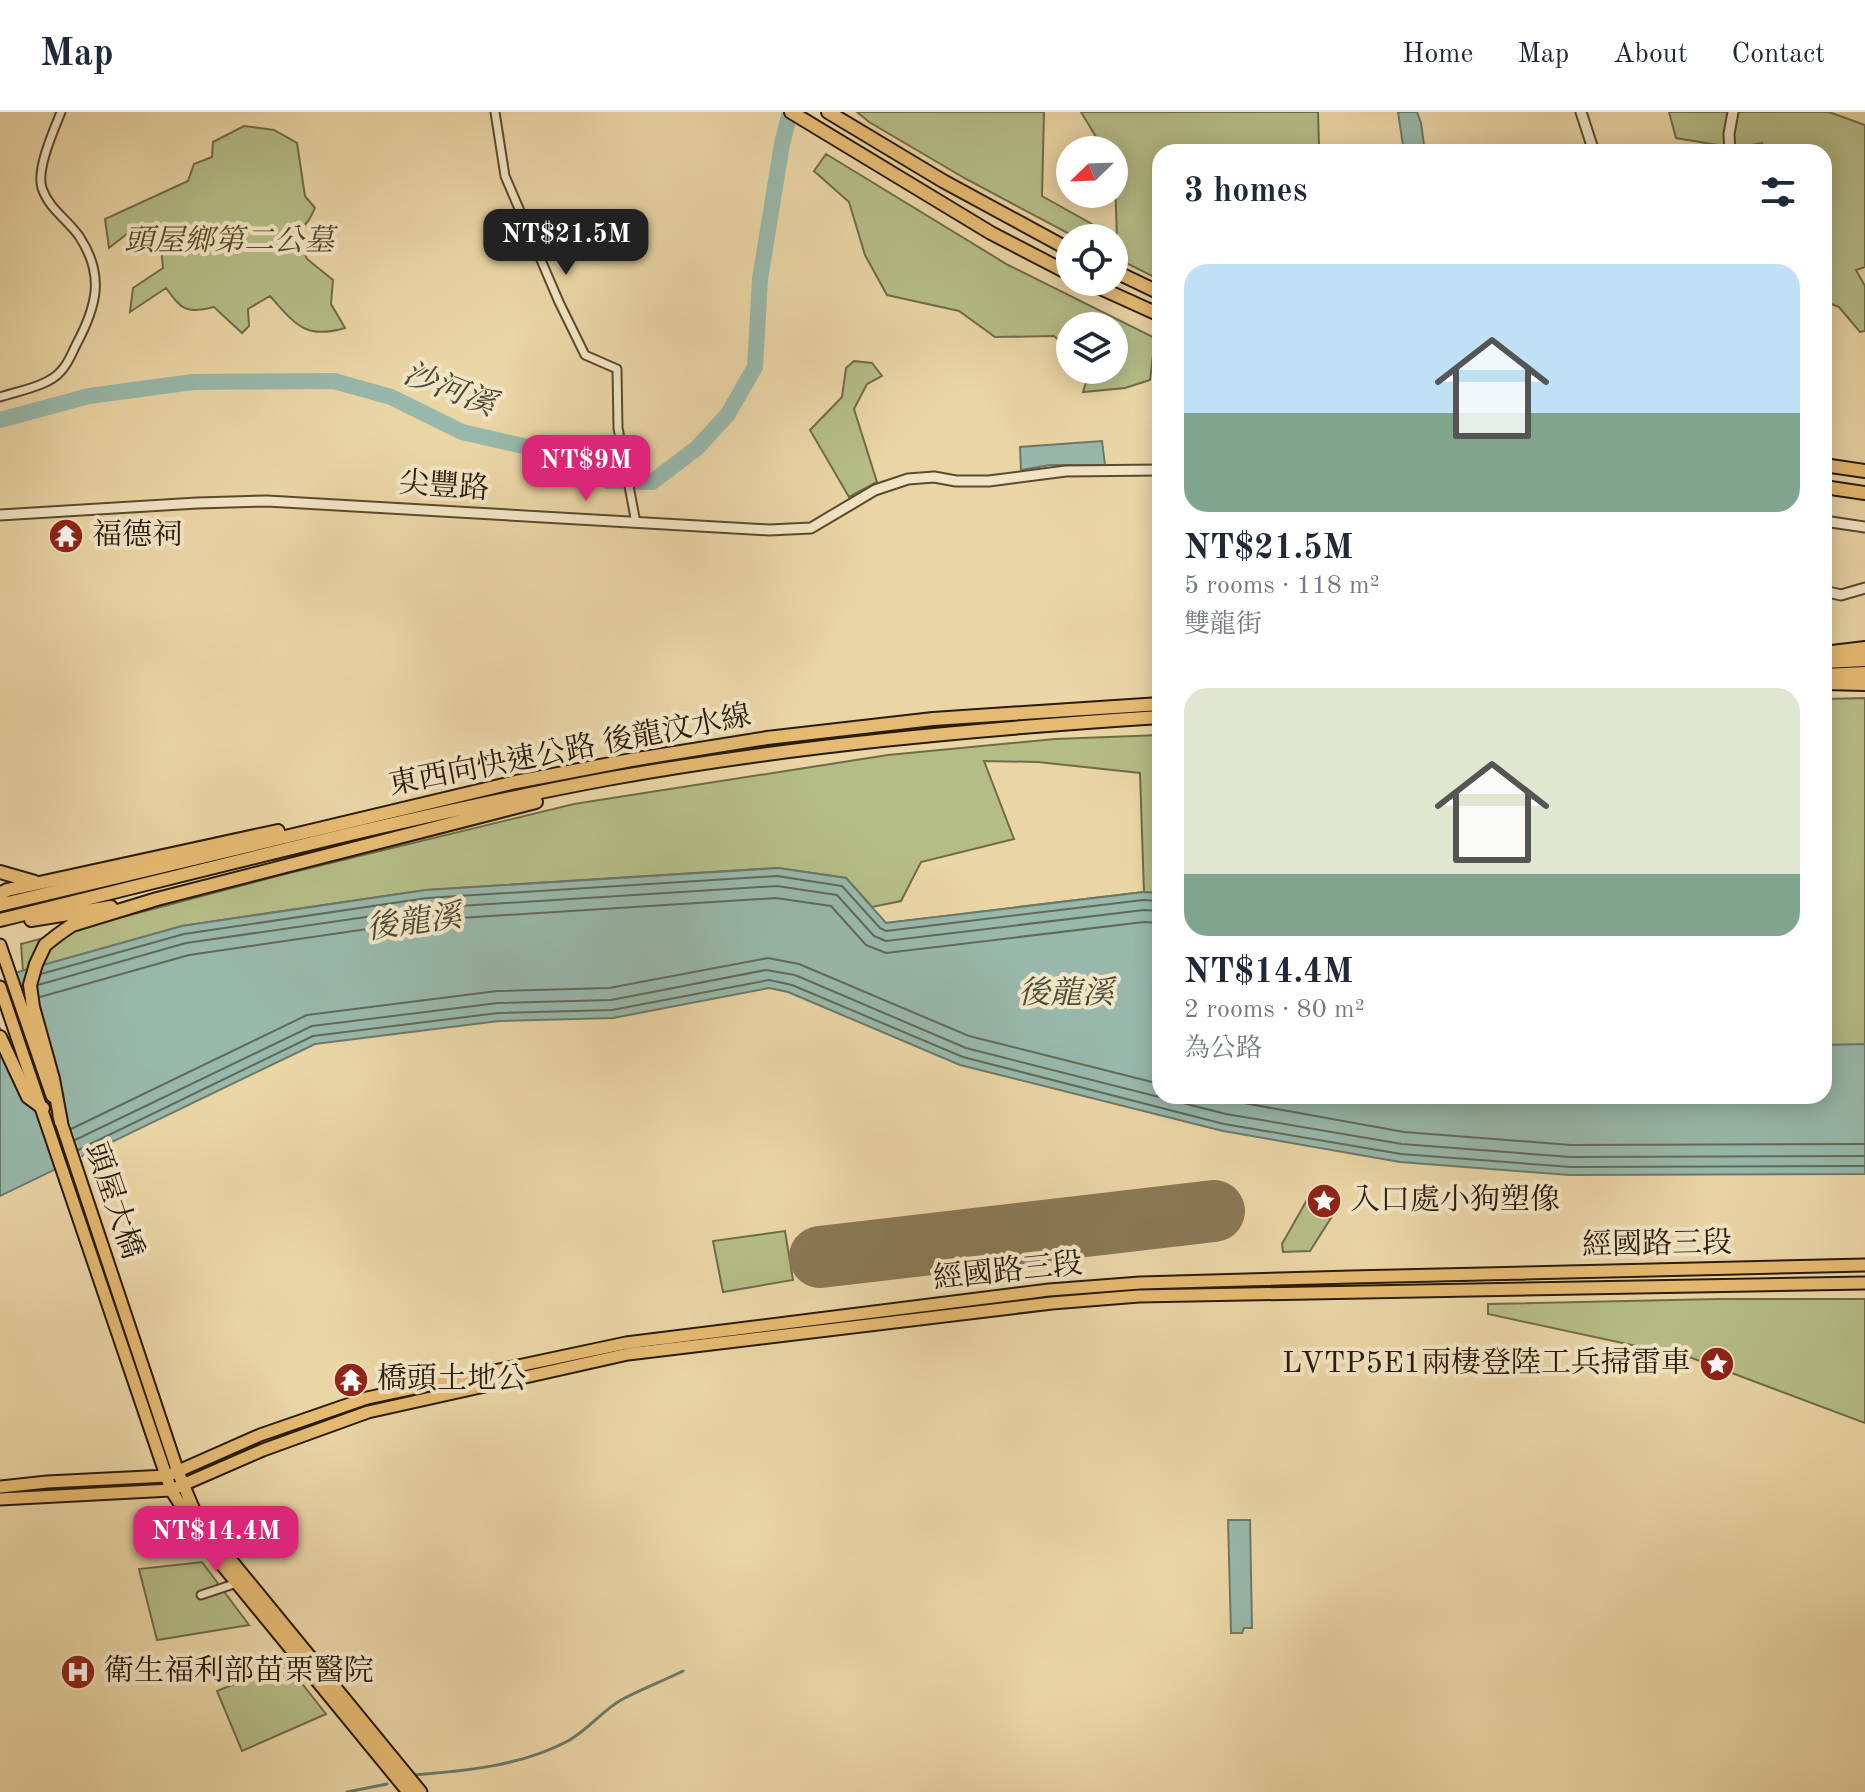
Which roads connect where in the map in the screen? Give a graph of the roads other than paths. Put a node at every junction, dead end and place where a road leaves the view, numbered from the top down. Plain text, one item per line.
1 (61, 112) edge
2 (495, 112) edge
3 (791, 112) edge
4 (828, 112) edge
5 (1581, 112) edge
6 (1733, 112) edge
7 (1591, 144) edge
8 (1730, 144) edge
9 (1056, 243) edge
10 (1056, 267) edge
11 (1128, 278) edge
12 (1152, 289) edge
13 (1118, 296) edge
14 (1152, 311) edge
15 (0, 397) edge
16 (1832, 466) edge
17 (1152, 470) edge
18 (1865, 471) edge
19 (1832, 488) edge
20 (1865, 493) edge
21 (0, 515) edge
22 (1832, 522) edge
23 (636, 523) junction
24 (1865, 527) edge
25 (1865, 588) edge
26 (1832, 593) edge
27 (1865, 648) edge
28 (1832, 652) edge
29 (1865, 660) edge
30 (1832, 662) edge
31 (1865, 673) edge
32 (1832, 675) edge
33 (1832, 683) edge
34 (1865, 684) edge
35 (1152, 705) edge
36 (1152, 718) edge
37 (607, 779) junction
38 (516, 782) junction
39 (0, 872) edge
40 (38, 883) junction
41 (0, 894) edge
42 (157, 899) junction
43 (0, 905) edge
44 (0, 922) edge
45 (0, 945) edge
46 (0, 987) edge
47 (0, 1037) edge
48 (43, 1108) junction
49 (61, 1122) junction
50 (1865, 1265) edge
51 (1865, 1283) edge
52 (159, 1434) junction
53 (172, 1474) junction
54 (0, 1487) edge
55 (177, 1487) junction
56 (0, 1499) edge
57 (241, 1581) junction
58 (201, 1595) dead end
59 (408, 1792) edge
60 (421, 1792) edge

1 - 15 street
2 - 23 street
3 - 10 highway
4 - 9 highway
5 - 7 street
6 - 8 street
11 - 12 highway
13 - 14 highway
16 - 18 highway
17 - 23 street, 尖豐路
19 - 20 highway
21 - 23 street, 尖豐路
22 - 24 street
25 - 26 street
27 - 28 highway
29 - 30 highway
31 - 32 highway
33 - 34 highway
35 - 38 highway, 東西向快速公路 後龍汶水線
36 - 37 highway, 東西向快速公路 後龍汶水線
37 - 42 highway
37 - 44 highway, 東西向快速公路 後龍汶水線
38 - 40 highway
38 - 43 highway, 東西向快速公路 後龍汶水線
39 - 40 highway
40 - 41 highway
42 - 44 highway
42 - 49 highway
45 - 49 main road, 頭屋大橋
46 - 48 main road, 頭屋大橋
47 - 48 highway
48 - 52 main road, 頭屋大橋
49 - 52 main road, 頭屋大橋
50 - 53 main road, 經國路三段
51 - 55 main road, 經國路三段
52 - 53 main road, 頭屋大橋
53 - 54 main road
53 - 55 main road, 頭屋大橋
55 - 56 main road
55 - 57 main road, 頭屋大橋
57 - 58 street
57 - 59 main road
57 - 60 main road

